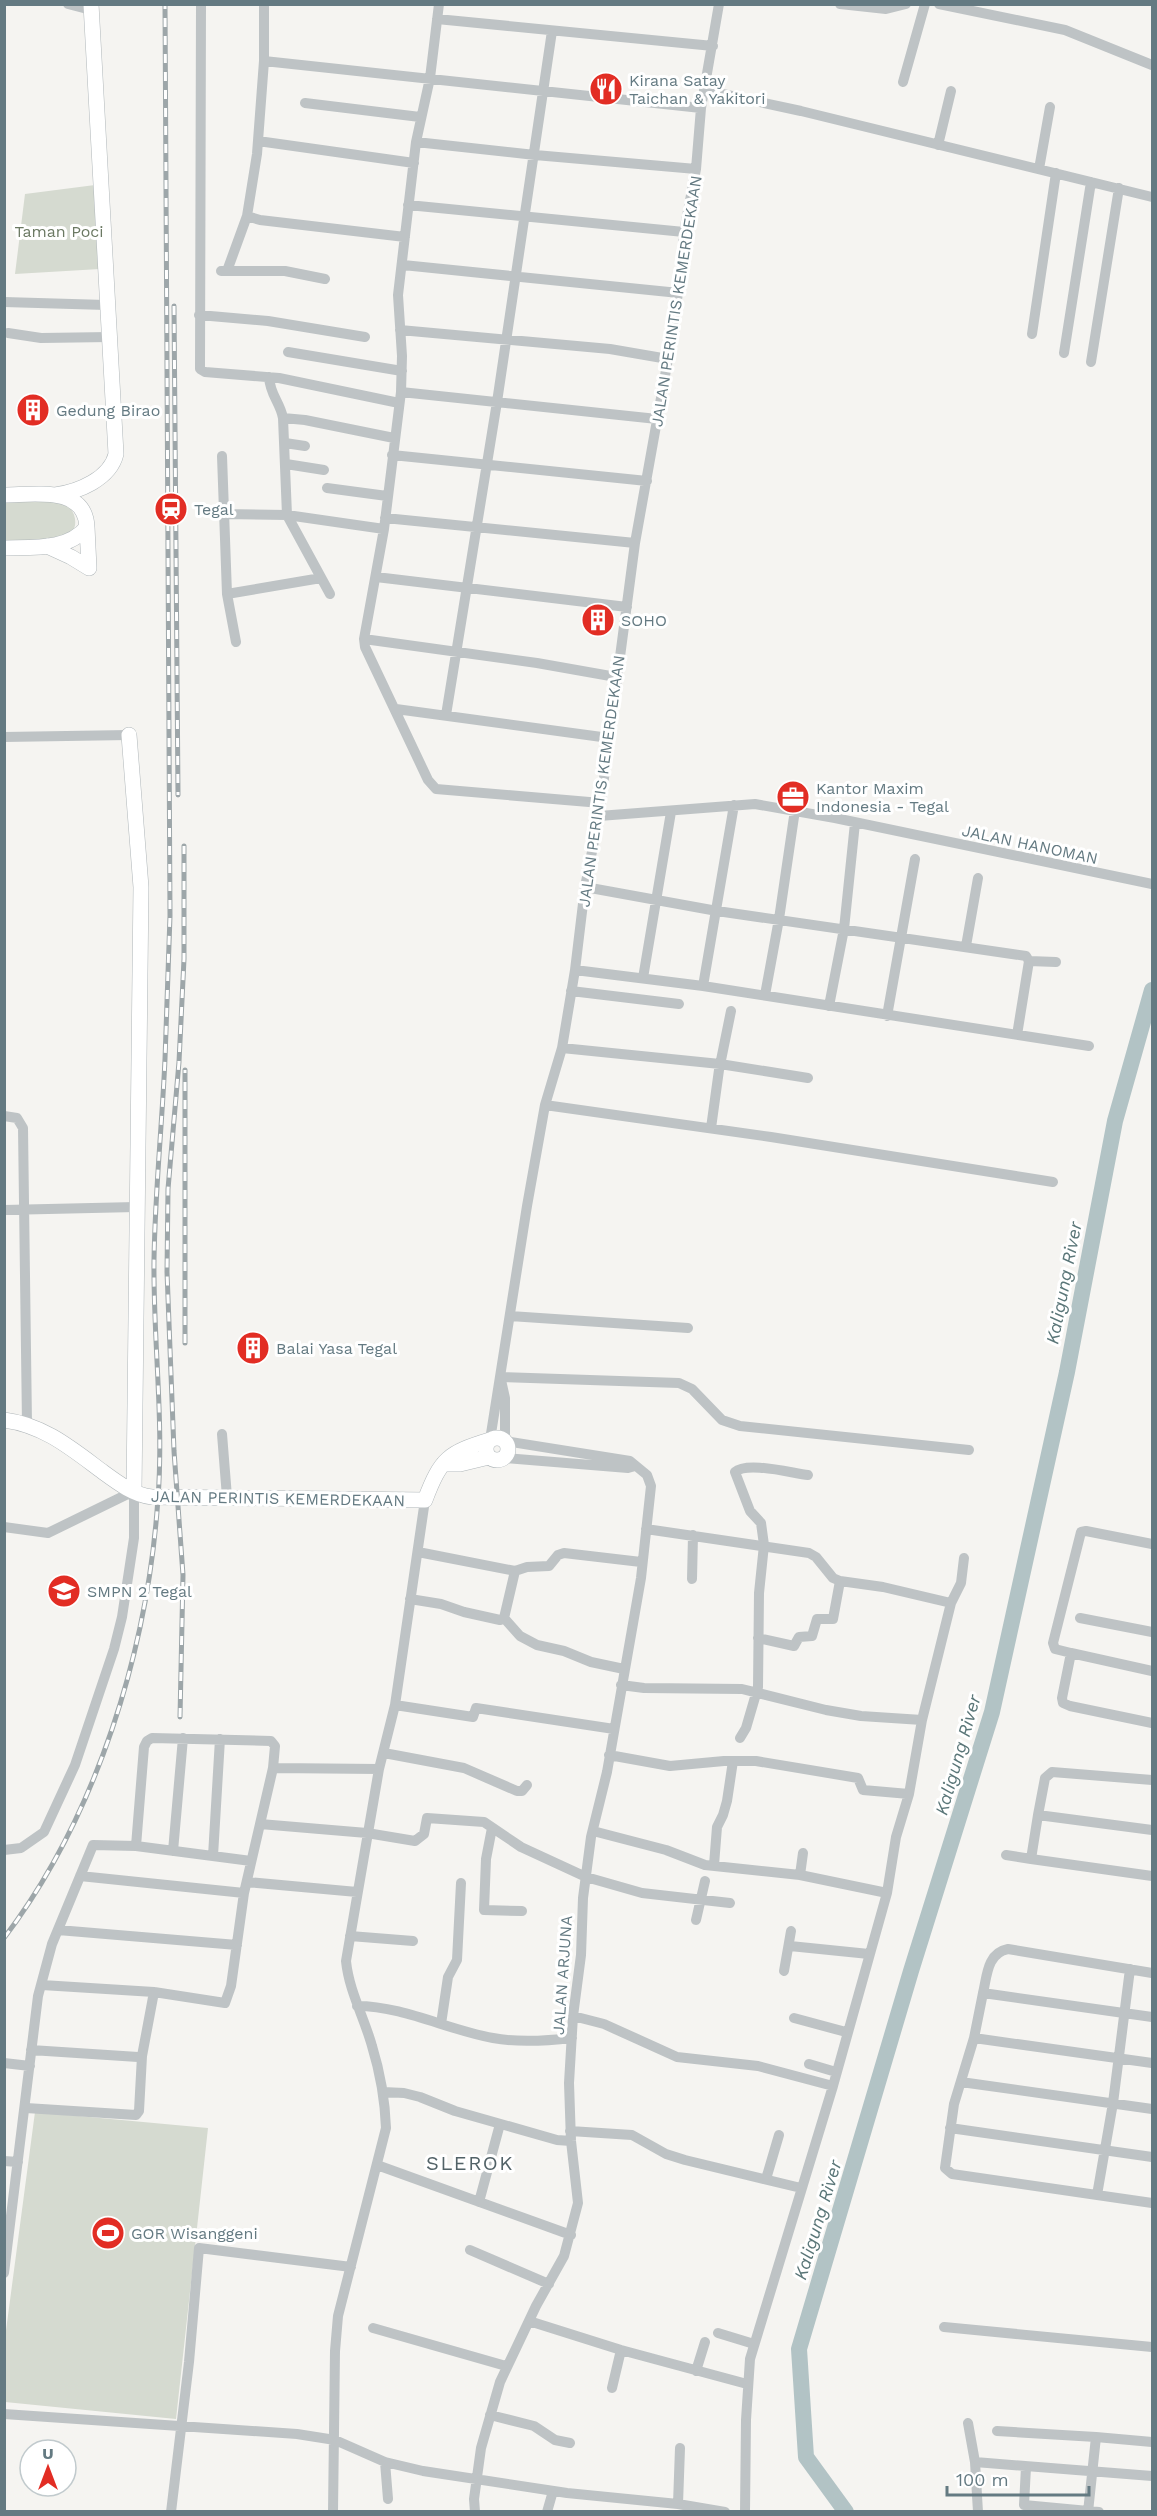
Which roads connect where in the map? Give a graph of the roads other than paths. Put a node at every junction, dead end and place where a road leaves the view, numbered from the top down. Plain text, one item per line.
1 (68, 4) edge
2 (201, 4) edge
3 (264, 4) edge
4 (439, 4) edge
5 (719, 4) edge
6 (840, 4) edge
7 (906, 4) edge
8 (925, 4) edge
9 (939, 4) edge
10 (91, 7) edge
11 (437, 19) junction
12 (552, 31) junction
13 (713, 46) junction
14 (264, 61) junction
15 (1152, 65) edge
16 (430, 78) junction
17 (903, 82) dead end
18 (704, 90) junction
19 (951, 91) dead end
20 (544, 93) junction
21 (305, 103) dead end
22 (1050, 107) dead end
23 (701, 108) junction
24 (420, 117) junction
25 (258, 141) junction
26 (416, 142) junction
27 (938, 145) junction
28 (535, 155) junction
29 (414, 163) junction
30 (696, 169) junction
31 (1039, 169) junction
32 (1056, 173) junction
33 (1091, 182) junction
34 (1119, 188) junction
35 (1152, 197) edge
36 (408, 205) junction
37 (247, 216) junction
38 (524, 217) junction
39 (684, 232) junction
40 (405, 237) junction
41 (403, 265) junction
42 (516, 278) junction
43 (325, 279) dead end
44 (679, 293) junction
45 (4, 302) edge
46 (106, 305) junction
47 (199, 315) junction
48 (400, 330) junction
49 (8, 333) dead end
50 (1032, 334) dead end
51 (366, 337) dead end
52 (110, 338) junction
53 (506, 340) junction
54 (288, 352) dead end
55 (1064, 353) dead end
56 (668, 359) junction
57 (1091, 362) dead end
58 (402, 371) junction
59 (269, 377) junction
60 (400, 397) junction
61 (497, 402) junction
62 (283, 418) junction
63 (657, 419) junction
64 (394, 438) junction
65 (285, 443) junction
66 (305, 446) dead end
67 (392, 455) junction
68 (222, 456) dead end
69 (285, 464) junction
70 (486, 465) junction
71 (324, 470) dead end
72 (647, 481) junction
73 (90, 483) junction
74 (327, 488) dead end
75 (4, 495) edge
76 (55, 495) junction
77 (387, 496) junction
78 (224, 514) junction
79 (287, 515) junction
80 (87, 520) junction
81 (385, 523) junction
82 (477, 527) junction
83 (635, 543) junction
84 (46, 546) junction
85 (4, 548) edge
86 (376, 577) junction
87 (321, 578) junction
88 (468, 587) junction
89 (227, 594) junction
90 (330, 594) dead end
91 (627, 607) junction
92 (364, 639) junction
93 (236, 642) dead end
94 (458, 651) junction
95 (616, 676) junction
96 (396, 709) junction
97 (446, 715) junction
98 (129, 735) joint
99 (4, 737) edge
100 (609, 738) junction
101 (600, 803) junction
102 (734, 805) junction
103 (795, 810) junction
104 (671, 812) junction
105 (599, 816) junction
106 (855, 823) junction
107 (915, 859) dead end
108 (978, 878) dead end
109 (1152, 885) edge
110 (585, 887) junction
111 (657, 900) junction
112 (717, 911) junction
113 (779, 919) junction
114 (844, 929) junction
115 (901, 938) junction
116 (966, 946) junction
117 (1029, 961) junction
118 (1056, 962) dead end
119 (575, 970) junction
120 (643, 978) junction
121 (703, 986) junction
122 (571, 991) junction
123 (765, 995) junction
124 (679, 1004) dead end
125 (829, 1006) junction
126 (731, 1011) dead end
127 (887, 1016) junction
128 (1017, 1035) junction
129 (1089, 1046) dead end
130 (562, 1048) junction
131 (720, 1064) junction
132 (808, 1078) dead end
133 (545, 1105) junction
134 (4, 1116) edge
135 (711, 1128) junction
136 (1053, 1182) dead end
137 (136, 1207) junction
138 (4, 1210) edge
139 (24, 1211) junction
140 (510, 1316) junction
141 (688, 1328) dead end
142 (501, 1377) junction
143 (4, 1420) edge
144 (27, 1424) junction
145 (222, 1434) dead end
146 (498, 1441) junction
147 (969, 1450) dead end
148 (496, 1458) junction
149 (443, 1464) junction
150 (635, 1466) junction
151 (808, 1474) dead end
152 (134, 1491) junction
153 (227, 1497) junction
154 (425, 1500) junction
155 (4, 1527) edge
156 (646, 1529) junction
157 (693, 1535) junction
158 (1152, 1544) edge
159 (764, 1545) junction
160 (418, 1552) junction
161 (964, 1558) dead end
162 (641, 1562) junction
163 (515, 1571) junction
164 (692, 1579) dead end
165 (840, 1581) junction
166 (410, 1599) junction
167 (951, 1603) junction
168 (504, 1618) junction
169 (1080, 1618) dead end
170 (1152, 1632) edge
171 (758, 1638) junction
172 (1071, 1653) junction
173 (624, 1669) junction
174 (1152, 1671) edge
175 (621, 1685) junction
176 (756, 1692) junction
177 (395, 1705) junction
178 (922, 1720) junction
179 (1152, 1723) edge
180 (614, 1728) junction
181 (183, 1738) junction
182 (740, 1738) dead end
183 (220, 1739) junction
184 (384, 1753) junction
185 (609, 1755) junction
186 (733, 1761) junction
187 (273, 1768) junction
188 (379, 1769) junction
189 (1152, 1780) edge
190 (527, 1785) dead end
191 (909, 1794) junction
192 (1038, 1815) junction
193 (260, 1824) junction
194 (492, 1828) junction
195 (593, 1830) junction
196 (1152, 1830) edge
197 (367, 1833) junction
198 (136, 1846) junction
199 (173, 1851) junction
200 (6, 1852) edge
201 (803, 1853) dead end
202 (1006, 1855) dead end
203 (213, 1856) junction
204 (1031, 1859) junction
205 (251, 1861) junction
206 (714, 1865) junction
207 (800, 1875) junction
208 (80, 1876) junction
209 (1152, 1876) edge
210 (586, 1877) junction
211 (705, 1881) dead end
212 (461, 1883) dead end
213 (246, 1887) junction
214 (357, 1892) junction
215 (887, 1893) junction
216 (701, 1900) junction
217 (730, 1903) dead end
218 (522, 1911) dead end
219 (696, 1920) dead end
220 (58, 1930) junction
221 (790, 1931) dead end
222 (350, 1936) junction
223 (413, 1941) dead end
224 (237, 1945) junction
225 (790, 1946) junction
226 (869, 1954) junction
227 (1130, 1969) junction
228 (784, 1971) dead end
229 (1152, 1973) edge
230 (42, 1985) junction
231 (154, 1992) junction
232 (983, 1993) junction
233 (357, 2006) junction
234 (1125, 2012) junction
235 (573, 2016) junction
236 (1152, 2017) edge
237 (794, 2018) dead end
238 (441, 2024) junction
239 (846, 2032) junction
240 (572, 2038) junction
241 (975, 2038) junction
242 (31, 2050) junction
243 (142, 2056) junction
244 (1119, 2058) junction
245 (4, 2063) edge
246 (1152, 2063) edge
247 (809, 2064) dead end
248 (30, 2066) junction
249 (836, 2072) junction
250 (961, 2082) junction
251 (833, 2086) junction
252 (383, 2092) junction
253 (1113, 2103) junction
254 (26, 2108) junction
255 (1152, 2109) edge
256 (500, 2124) junction
257 (950, 2128) junction
258 (779, 2135) dead end
259 (570, 2136) junction
260 (1104, 2150) junction
261 (1152, 2157) edge
262 (4, 2161) edge
263 (18, 2162) junction
264 (377, 2165) junction
265 (766, 2179) junction
266 (801, 2188) junction
267 (1097, 2195) junction
268 (479, 2202) junction
269 (1152, 2203) edge
270 (571, 2235) junction
271 (470, 2250) dead end
272 (351, 2267) junction
273 (4, 2274) edge
274 (549, 2284) junction
275 (529, 2321) junction
276 (944, 2327) dead end
277 (373, 2328) dead end
278 (718, 2333) dead end
279 (705, 2342) dead end
280 (754, 2344) junction
281 (1152, 2348) edge
282 (621, 2350) junction
283 (506, 2366) junction
284 (696, 2371) junction
285 (747, 2384) junction
286 (612, 2388) dead end
287 (4, 2414) edge
288 (490, 2415) junction
289 (968, 2423) dead end
290 (182, 2428) junction
291 (997, 2431) dead end
292 (1096, 2437) junction
293 (335, 2440) junction
294 (1152, 2442) edge
295 (570, 2443) dead end
296 (680, 2448) dead end
297 (385, 2462) junction
298 (975, 2462) junction
299 (1026, 2467) junction
300 (1091, 2471) junction
301 (1152, 2476) edge
302 (477, 2478) junction
303 (553, 2491) junction
304 (388, 2499) dead end
305 (678, 2504) junction
306 (171, 2511) edge
307 (333, 2511) edge
308 (475, 2511) edge
309 (547, 2511) edge
310 (725, 2511) edge
311 (745, 2511) edge
312 (978, 2511) edge
313 (1088, 2511) edge
314 (1099, 2511) edge

1 - 10 street
2 - 47 street
3 - 14 street
4 - 11 street
5 - 13 street, JALAN PERINTIS KEMERDEKAAN
6 - 7 street
8 - 17 street
9 - 15 street
10 - 46 street
11 - 12 street
11 - 16 street
12 - 13 street
12 - 20 street
13 - 18 street, JALAN PERINTIS KEMERDEKAAN
14 - 16 street
14 - 25 street
16 - 20 street
16 - 24 street
18 - 23 street, JALAN PERINTIS KEMERDEKAAN
18 - 27 street
19 - 27 street
20 - 23 street
20 - 28 street
21 - 24 street
22 - 31 street
23 - 30 street, JALAN PERINTIS KEMERDEKAAN
24 - 26 street
25 - 29 street
25 - 37 street
26 - 28 street
26 - 29 street
27 - 31 street
28 - 30 street
28 - 38 street
29 - 36 street
30 - 39 street, JALAN PERINTIS KEMERDEKAAN
31 - 32 street
32 - 33 street
32 - 50 street
33 - 34 street
33 - 55 street
34 - 35 street
34 - 57 street
36 - 38 street
36 - 40 street
37 - 40 street
37 - 43 street
38 - 39 street
38 - 42 street
39 - 44 street, JALAN PERINTIS KEMERDEKAAN
40 - 41 street
41 - 42 street
41 - 48 street
42 - 44 street
42 - 53 street
44 - 56 street, JALAN PERINTIS KEMERDEKAAN
45 - 46 street
46 - 52 street
47 - 51 street
47 - 59 street
48 - 53 street
48 - 58 street
49 - 52 street
52 - 73 street
53 - 56 street
53 - 61 street
54 - 58 street
56 - 63 street, JALAN PERINTIS KEMERDEKAAN
58 - 60 street
59 - 60 street
59 - 62 street
60 - 61 street
60 - 64 street
61 - 63 street
61 - 70 street
62 - 64 street
62 - 65 street
63 - 72 street, JALAN PERINTIS KEMERDEKAAN
64 - 67 street
65 - 66 street
65 - 69 street
67 - 70 street
67 - 77 street
68 - 78 street
69 - 71 street
69 - 79 street
70 - 72 street
70 - 82 street
72 - 83 street, JALAN PERINTIS KEMERDEKAAN
73 - 76 street
73 - 80 street
74 - 77 street
75 - 76 street
76 - 80 street
77 - 81 street
78 - 79 street
78 - 89 street
79 - 81 street
79 - 87 street
80 - 84 street
80 - 84 street
81 - 82 street
81 - 86 street
82 - 83 street
82 - 88 street
83 - 91 street, JALAN PERINTIS KEMERDEKAAN
84 - 85 street
86 - 88 street
86 - 92 street
87 - 89 street
87 - 90 street
88 - 91 street
88 - 94 street
89 - 93 street
91 - 95 street, JALAN PERINTIS KEMERDEKAAN
92 - 94 street
92 - 96 street
94 - 95 street
94 - 97 street
95 - 100 street, JALAN PERINTIS KEMERDEKAAN
96 - 97 street
96 - 101 street
97 - 100 street
98 - 99 street
98 - 137 street
100 - 101 street, JALAN PERINTIS KEMERDEKAAN
101 - 105 street, JALAN PERINTIS KEMERDEKAAN
102 - 103 street, JALAN HANOMAN
102 - 104 street, JALAN HANOMAN
102 - 112 street
103 - 106 street, JALAN HANOMAN
103 - 113 street
104 - 105 street, JALAN HANOMAN
104 - 111 street
105 - 110 street, JALAN PERINTIS KEMERDEKAAN
106 - 109 street, JALAN HANOMAN
106 - 114 street
107 - 115 street
108 - 116 street
110 - 111 street
110 - 119 street, JALAN PERINTIS KEMERDEKAAN
111 - 112 street
111 - 120 street
112 - 113 street
112 - 121 street
113 - 114 street
113 - 123 street
114 - 115 street
114 - 125 street
115 - 116 street
115 - 127 street
116 - 117 street
117 - 118 street
117 - 128 street
119 - 120 street
119 - 122 street, JALAN PERINTIS KEMERDEKAAN
120 - 121 street
121 - 123 street
122 - 124 street
122 - 130 street, JALAN PERINTIS KEMERDEKAAN
123 - 125 street
125 - 127 street
126 - 131 street
127 - 128 street
128 - 129 street
130 - 131 street
130 - 133 street, JALAN PERINTIS KEMERDEKAAN
131 - 132 street
131 - 135 street
133 - 135 street
133 - 140 street, JALAN PERINTIS KEMERDEKAAN
134 - 139 street
135 - 136 street
137 - 139 street
137 - 152 street
138 - 139 street
139 - 144 street
140 - 141 street
140 - 142 street, JALAN PERINTIS KEMERDEKAAN
142 - 146 street, JALAN PERINTIS KEMERDEKAAN
142 - 147 street
143 - 144 street, JALAN PERINTIS KEMERDEKAAN
144 - 152 street, JALAN PERINTIS KEMERDEKAAN
145 - 153 street
146 - 148 street, JALAN PERINTIS KEMERDEKAAN
146 - 149 street, JALAN PERINTIS KEMERDEKAAN
146 - 150 street
148 - 149 street
148 - 150 street
149 - 154 street, JALAN PERINTIS KEMERDEKAAN
150 - 156 street, JALAN ARJUNA
151 - 159 street
152 - 153 street, JALAN PERINTIS KEMERDEKAAN
152 - 155 street
152 - 200 street
153 - 154 street, JALAN PERINTIS KEMERDEKAAN
154 - 160 street
156 - 157 street
156 - 162 street, JALAN ARJUNA
157 - 159 street
157 - 164 street
158 - 172 street
159 - 165 street
159 - 171 street
160 - 163 street
160 - 166 street
161 - 167 street
162 - 163 street
162 - 173 street, JALAN ARJUNA
163 - 168 street
165 - 167 street
165 - 171 street
166 - 168 street
166 - 177 street
167 - 178 street
168 - 173 street
169 - 170 street
171 - 176 street
172 - 174 street
172 - 179 street
173 - 175 street, JALAN ARJUNA
175 - 176 street
175 - 180 street, JALAN ARJUNA
176 - 178 street
176 - 182 street
177 - 180 street
177 - 184 street
178 - 191 street
180 - 185 street, JALAN ARJUNA
181 - 183 street
181 - 198 street
181 - 199 street
183 - 187 street
183 - 203 street
184 - 188 street
184 - 190 street
185 - 186 street
185 - 195 street, JALAN ARJUNA
186 - 191 street
186 - 206 street
187 - 188 street
187 - 193 street
188 - 197 street
189 - 192 street
191 - 215 street
192 - 196 street
192 - 204 street
193 - 197 street
193 - 205 street
194 - 197 street
194 - 210 street
194 - 218 street
195 - 206 street
195 - 210 street, JALAN ARJUNA
197 - 214 street
198 - 199 street
198 - 208 street
199 - 203 street
201 - 207 street
202 - 204 street
203 - 205 street
204 - 209 street
205 - 213 street
206 - 207 street
207 - 215 street
208 - 213 street
208 - 220 street
210 - 216 street
210 - 235 street, JALAN ARJUNA
211 - 216 street
212 - 238 street
213 - 214 street
213 - 224 street
214 - 222 street
215 - 226 street
216 - 217 street
216 - 219 street
220 - 224 street
220 - 230 street
221 - 225 street
222 - 223 street
222 - 233 street
224 - 231 street
225 - 226 street
225 - 228 street
226 - 239 street
227 - 229 street
227 - 232 street
227 - 234 street
230 - 231 street
230 - 242 street
231 - 243 street
232 - 234 street
232 - 241 street
233 - 238 street
233 - 252 street
234 - 236 street
234 - 244 street
235 - 240 street, JALAN ARJUNA
235 - 251 street
237 - 239 street
238 - 240 street
239 - 249 street
240 - 259 street, JALAN ARJUNA
241 - 244 street
241 - 250 street
242 - 243 street
242 - 248 street
243 - 254 street
244 - 246 street
244 - 253 street
245 - 248 street
247 - 249 street
248 - 254 street
249 - 251 street
250 - 253 street
250 - 257 street
251 - 266 street
252 - 256 street
252 - 264 street
253 - 255 street
253 - 260 street
254 - 263 street
256 - 259 street
256 - 268 street
257 - 260 street
257 - 267 street
258 - 265 street
259 - 265 street
259 - 270 street, JALAN ARJUNA
260 - 261 street
260 - 267 street
262 - 263 street
263 - 273 street
264 - 268 street
264 - 272 street
265 - 266 street
266 - 280 street
267 - 269 street
268 - 270 street
270 - 274 street, JALAN ARJUNA
271 - 274 street
272 - 290 street
272 - 293 street
274 - 275 street, JALAN ARJUNA
275 - 282 street
275 - 283 street, JALAN ARJUNA
276 - 281 street
277 - 283 street
278 - 280 street
279 - 284 street
280 - 285 street
282 - 284 street
282 - 286 street
283 - 288 street, JALAN ARJUNA
284 - 285 street
285 - 311 street
287 - 290 street
288 - 295 street
288 - 302 street, JALAN ARJUNA
289 - 298 street
290 - 293 street
290 - 306 street
291 - 292 street
292 - 294 street
292 - 300 street
293 - 297 street
293 - 307 street
296 - 305 street
297 - 302 street
297 - 304 street
298 - 299 street
298 - 312 street
299 - 300 street
299 - 313 street
300 - 301 street
300 - 313 street
302 - 303 street
302 - 308 street, JALAN ARJUNA
303 - 305 street
303 - 309 street
305 - 310 street
313 - 314 street

